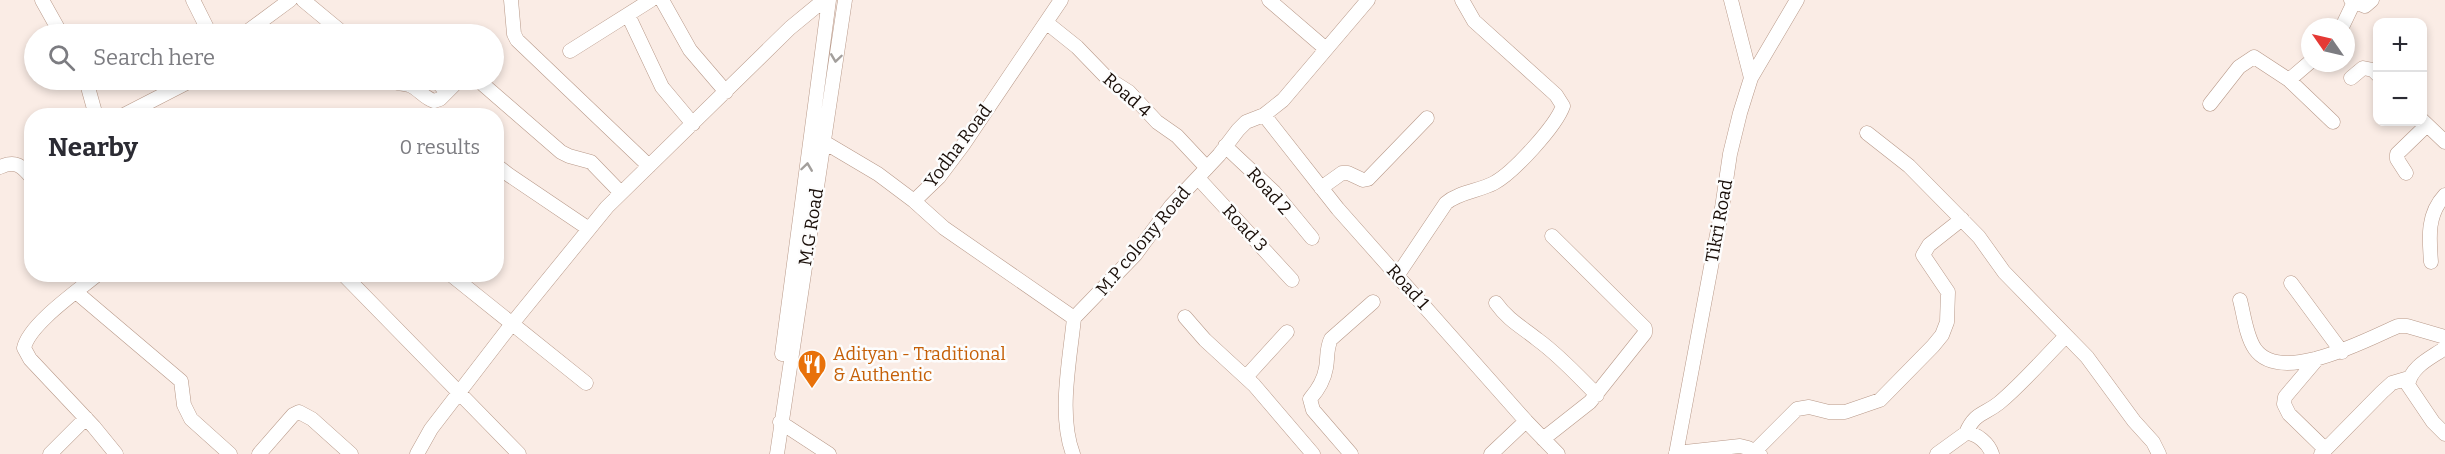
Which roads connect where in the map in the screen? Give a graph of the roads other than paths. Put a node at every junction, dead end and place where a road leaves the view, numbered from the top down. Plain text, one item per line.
1 (42, 0) edge
2 (193, 0) edge
3 (290, 0) edge
4 (303, 0) edge
5 (511, 0) edge
6 (651, 0) edge
7 (662, 0) edge
8 (824, 0) edge
9 (829, 0) edge
10 (845, 0) edge
11 (1061, 0) edge
12 (1269, 0) edge
13 (1368, 0) edge
14 (1462, 0) edge
15 (1731, 0) edge
16 (1797, 0) edge
17 (2372, 0) edge
18 (2352, 1) edge
19 (628, 15) junction
20 (2345, 18) edge
21 (1047, 22) junction
22 (55, 24) edge
23 (205, 24) edge
24 (258, 24) edge
25 (332, 24) edge
26 (1326, 49) junction
27 (570, 51) dead end
28 (2301, 71) edge
29 (2375, 72) edge
30 (1751, 78) junction
31 (2351, 78) dead end
32 (2289, 80) junction
33 (89, 90) edge
34 (173, 90) edge
35 (416, 90) edge
36 (490, 90) edge
37 (447, 92) edge
38 (726, 92) junction
39 (2211, 104) dead end
40 (94, 108) edge
41 (138, 108) edge
42 (1264, 115) junction
43 (1427, 118) dead end
44 (2333, 122) dead end
45 (693, 124) junction
46 (2427, 124) edge
47 (2422, 126) edge
48 (1867, 134) dead end
49 (824, 142) junction
50 (2445, 142) edge
51 (1225, 146) junction
52 (649, 166) junction
53 (0, 167) edge
54 (24, 169) edge
55 (504, 171) edge
56 (2406, 172) dead end
57 (1203, 173) junction
58 (1321, 188) junction
59 (621, 193) junction
60 (2445, 195) edge
61 (914, 201) junction
62 (1962, 219) junction
63 (589, 229) junction
64 (1552, 236) dead end
65 (1311, 238) dead end
66 (2431, 262) dead end
67 (1397, 276) junction
68 (1292, 280) dead end
69 (88, 282) edge
70 (351, 282) edge
71 (460, 282) edge
72 (2291, 283) dead end
73 (76, 292) junction
74 (2240, 300) dead end
75 (1373, 302) dead end
76 (1496, 303) dead end
77 (1185, 317) dead end
78 (1074, 318) junction
79 (511, 325) junction
80 (1287, 332) dead end
81 (2066, 336) junction
82 (2445, 337) edge
83 (2445, 348) edge
84 (2342, 352) junction
85 (2318, 358) junction
86 (1246, 377) junction
87 (2409, 378) junction
88 (586, 384) dead end
89 (459, 393) junction
90 (1597, 395) junction
91 (87, 418) junction
92 (780, 422) junction
93 (1526, 422) junction
94 (1966, 433) junction
95 (2445, 434) edge
96 (1543, 439) junction
97 (1757, 452) edge
98 (2323, 452) edge
99 (1676, 453) edge
100 (50, 454) edge
101 (116, 454) edge
102 (230, 454) edge
103 (259, 454) edge
104 (351, 454) edge
105 (417, 454) edge
106 (519, 454) edge
107 (769, 454) edge
108 (777, 454) edge
109 (829, 454) edge
110 (1073, 454) edge
111 (1313, 454) edge
112 (1351, 454) edge
113 (1491, 454) edge
114 (1558, 454) edge
115 (1937, 454) edge
116 (1992, 454) edge
117 (2159, 454) edge

1 - 22 street
2 - 23 street
3 - 24 street
4 - 25 street
5 - 52 street
6 - 19 street
7 - 38 street
8 - 38 street
107 -> 9 street, M.G Road
10 -> 49 street, M.G Road
11 - 21 street, Yodha Road
12 - 26 street
13 - 26 street, M.P colony Road
14 - 67 street
15 - 30 street
16 - 30 street, Tikri Road
17 - 18 street
18 - 20 street
19 - 27 street
19 - 45 street
21 - 57 street, Road 4
21 - 61 street, Yodha Road
26 - 42 street, M.P colony Road
28 - 32 street
29 - 31 street
30 - 99 street, Tikri Road
32 - 39 street
32 - 44 street
33 - 40 street
34 - 41 street
35 - 37 street
36 - 59 street
38 - 45 street
42 - 51 street, M.P colony Road
42 - 58 street, Road 1
43 - 58 street
45 - 52 street
46 - 50 street
47 - 56 street
48 - 62 street
49 - 61 street, Yodha Road
49 - 92 street, M.G Road
51 - 57 street, M.P colony Road
51 - 65 street, Road 2
52 - 59 street
53 - 54 street
55 - 63 street
57 - 68 street, Road 3
57 - 78 street, M.P colony Road
58 - 67 street, Road 1
59 - 63 street
60 - 66 street
61 - 78 street
62 - 81 street
62 - 97 street
63 - 79 street
64 - 90 street
67 - 93 street, Road 1
69 - 73 street
70 - 89 street
71 - 79 street
72 - 84 street
73 - 91 street
73 - 102 street
74 - 85 street
75 - 112 street
76 - 90 street
77 - 86 street
78 - 110 street
79 - 88 street
79 - 89 street
80 - 86 street
81 - 94 street
81 - 117 street
82 - 84 street
83 - 87 street
84 - 85 street
85 - 98 street
86 - 111 street
87 - 95 street
87 - 98 street
89 - 105 street
89 - 106 street
90 - 96 street
91 - 100 street
91 - 101 street
92 - 108 street, M.G Road
92 - 109 street
93 - 96 street, Road 1
93 - 113 street
94 - 115 street
94 - 116 street
96 - 114 street, Road 1
97 - 99 street
103 - 104 street

